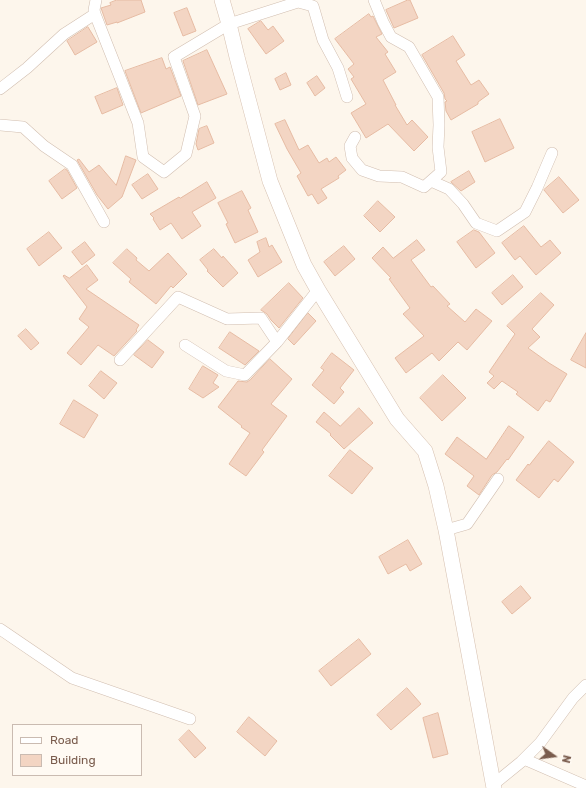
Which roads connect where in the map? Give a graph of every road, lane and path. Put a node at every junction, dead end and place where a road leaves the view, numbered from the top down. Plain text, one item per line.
1 (96, 0) edge
2 (222, 0) edge
3 (374, 0) edge
4 (95, 14) junction
5 (229, 24) junction
6 (0, 89) edge
7 (347, 98) dead end
8 (0, 125) edge
9 (355, 137) dead end
10 (552, 153) dead end
11 (431, 181) junction
12 (104, 222) dead end
13 (318, 290) junction
14 (277, 342) junction
15 (185, 345) dead end
16 (120, 360) dead end
17 (498, 479) dead end
18 (446, 530) junction
19 (0, 629) edge
20 (586, 685) edge
21 (190, 719) dead end
22 (524, 759) junction
23 (494, 786) edge
24 (586, 786) edge

1 - 4 street
2 - 5 main road
3 - 11 street
4 - 5 street
4 - 6 street
5 - 7 street
5 - 13 main road
8 - 12 street
9 - 11 street
10 - 11 street
13 - 14 street
13 - 18 main road
14 - 15 street
14 - 16 street
17 - 18 street
18 - 23 main road
19 - 21 street
20 - 22 street
22 - 23 street
22 - 24 street

